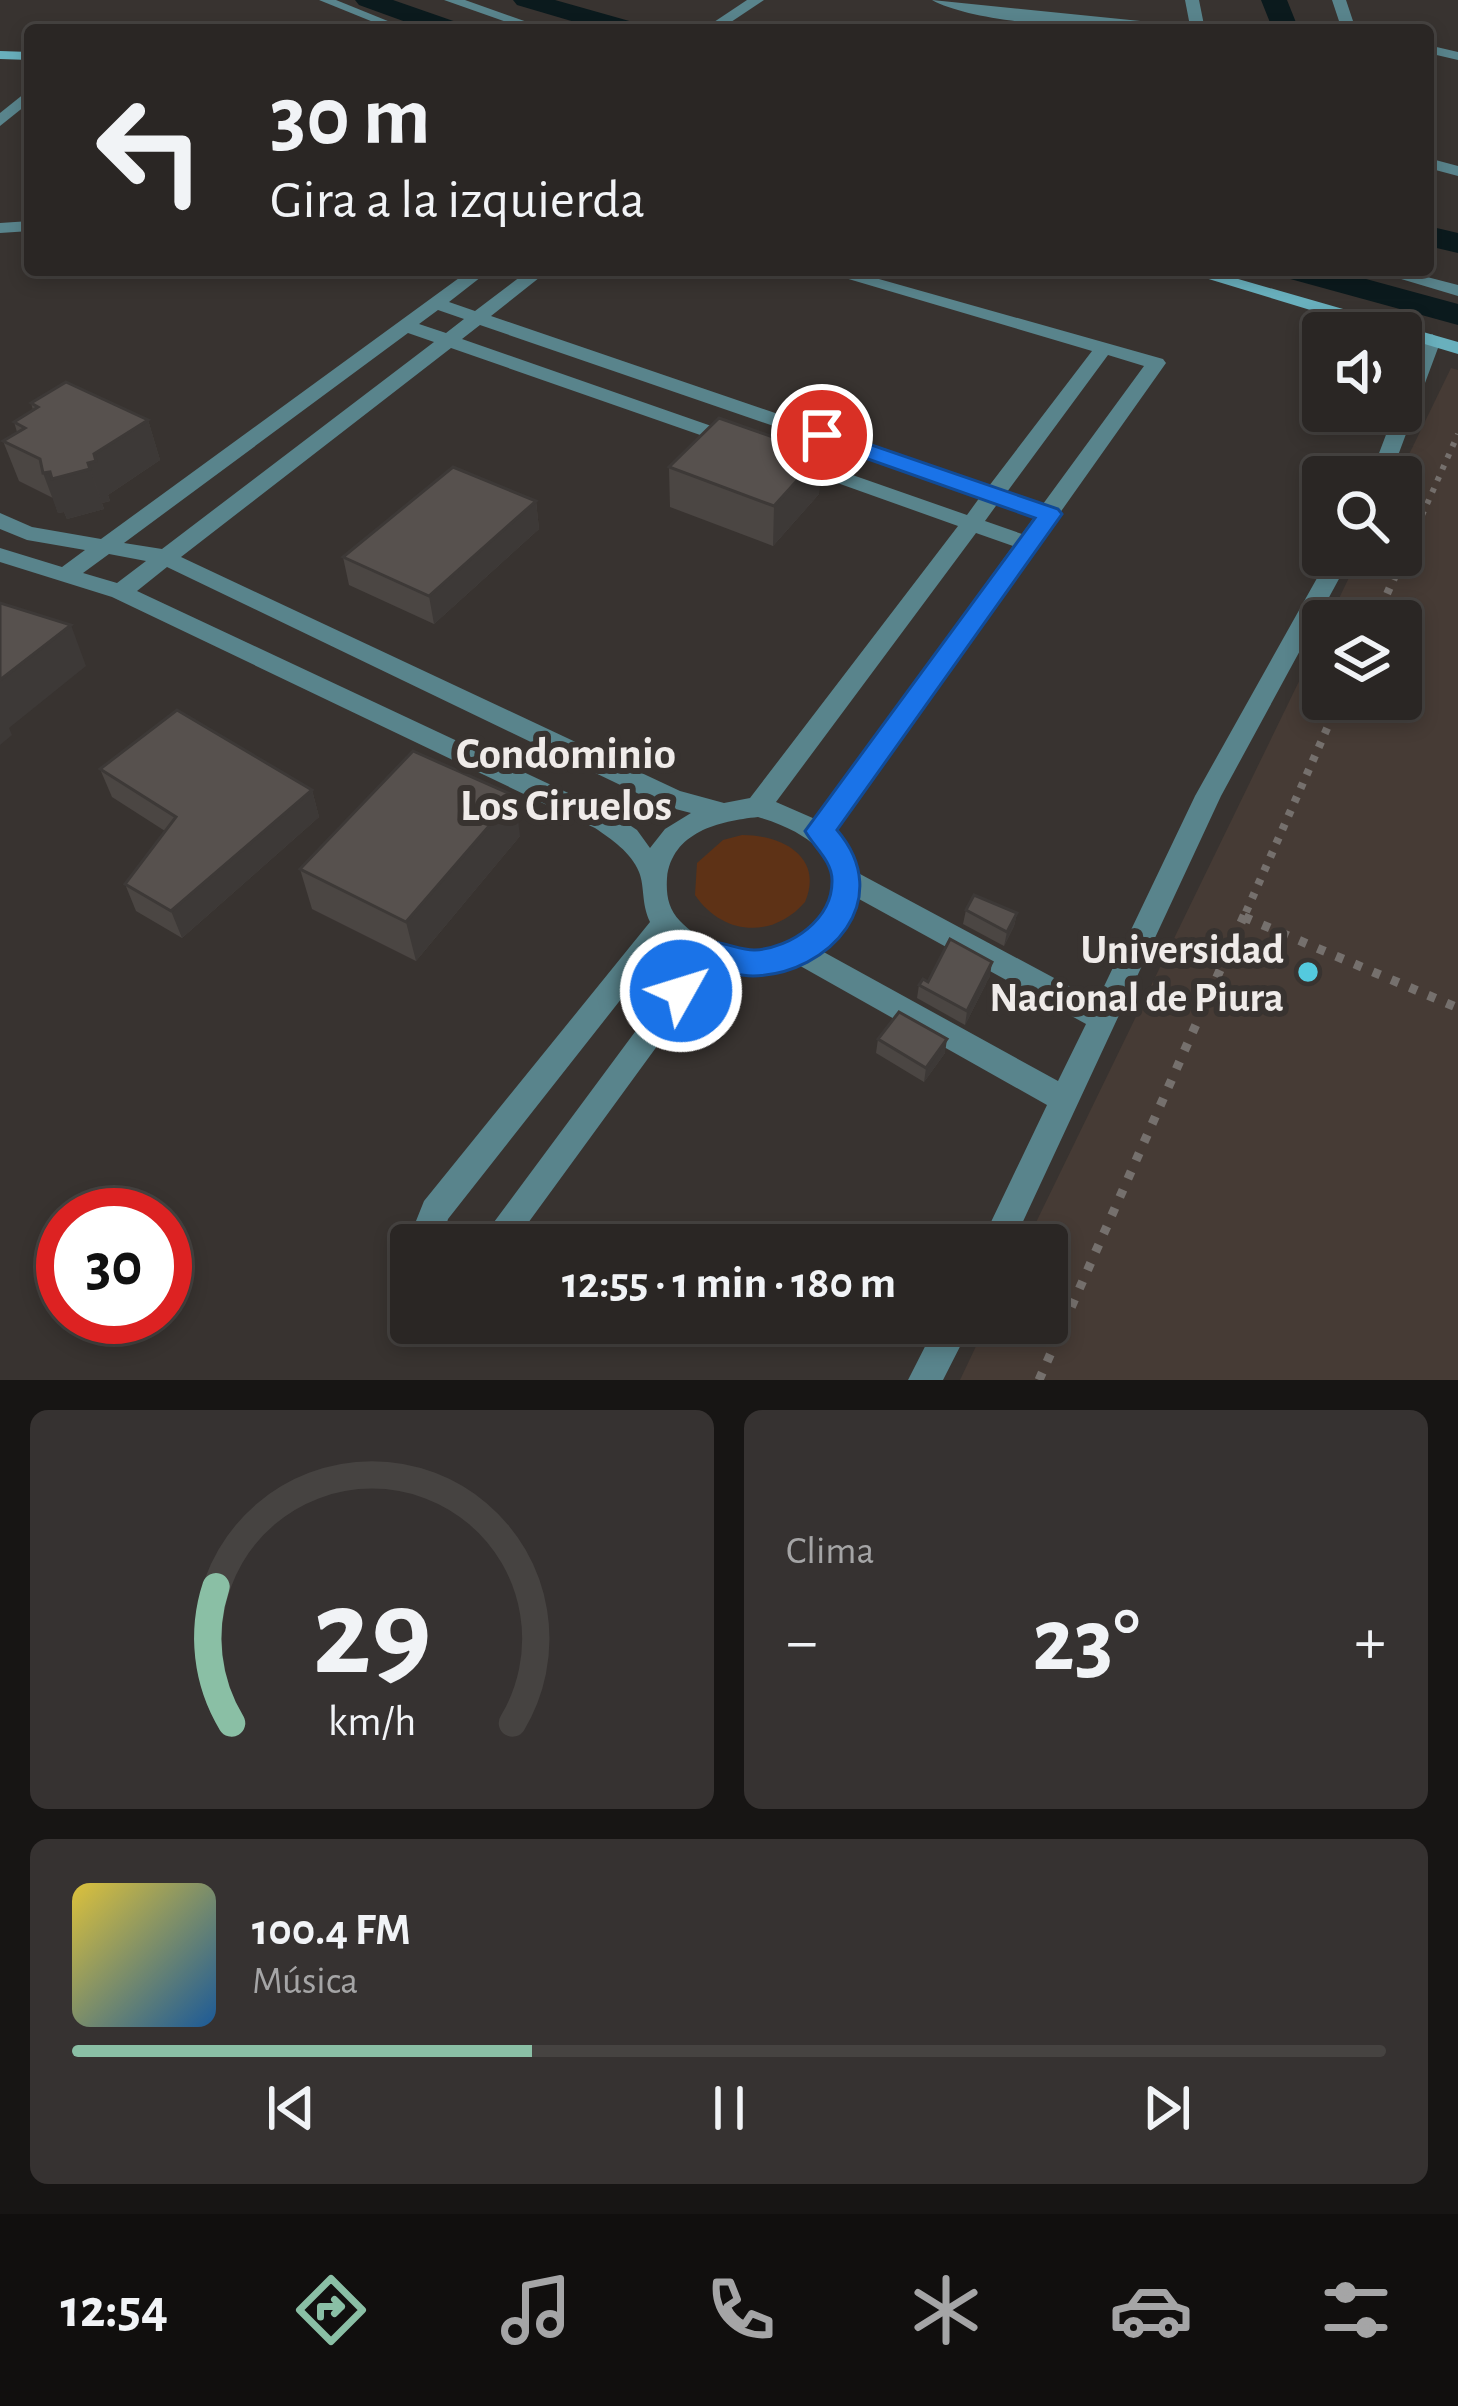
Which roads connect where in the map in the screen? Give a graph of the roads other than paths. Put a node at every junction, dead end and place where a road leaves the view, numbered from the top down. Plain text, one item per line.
1 (325, 0) edge
2 (451, 0) edge
3 (757, 0) edge
4 (939, 0) edge
5 (1001, 14) junction
6 (388, 24) edge
7 (525, 24) edge
8 (719, 24) edge
9 (1042, 24) edge
10 (1094, 24) edge
11 (24, 100) edge
12 (0, 121) edge
13 (474, 276) edge
14 (532, 276) edge
15 (848, 276) edge
16 (1209, 276) edge
17 (1402, 276) edge
18 (1458, 291) edge
19 (437, 304) junction
20 (479, 317) junction
21 (406, 326) junction
22 (1432, 340) junction
23 (449, 341) junction
24 (1104, 348) junction
25 (1458, 348) edge
26 (754, 447) edge
27 (776, 454) edge
28 (1388, 456) edge
29 (993, 494) junction
30 (1050, 514) junction
31 (0, 520) edge
32 (971, 523) junction
33 (1028, 544) junction
34 (104, 547) junction
35 (0, 555) edge
36 (161, 556) junction
37 (67, 574) junction
38 (1329, 576) edge
39 (120, 592) junction
40 (758, 807) junction
41 (719, 811) junction
42 (820, 831) junction
43 (653, 871) junction
44 (848, 880) junction
45 (664, 923) junction
46 (799, 952) junction
47 (708, 955) junction
48 (1103, 1018) junction
49 (1065, 1100) junction
50 (431, 1224) edge
51 (509, 1224) edge
52 (1006, 1224) edge
53 (944, 1344) edge
54 (925, 1380) edge

1 - 6 lane
2 - 7 street
3 - 8 street
4 - 5 street
5 - 9 street
5 - 10 street
11 - 12 street
13 - 19 street
14 - 20 street
15 - 24 street
16 - 22 street
17 - 18 street
19 - 20 street
19 - 21 street
20 - 23 street
20 - 29 street
21 - 23 street
21 - 34 street
22 - 25 street
22 - 28 street
23 - 26 street
23 - 36 street
24 - 29 street
24 - 30 street
27 - 32 street
29 - 30 street
29 - 32 street
30 - 33 street
31 - 34 street
32 - 33 street
32 - 40 street
33 - 42 street
34 - 36 street
34 - 37 street
35 - 37 street
36 - 39 street
36 - 41 street
37 - 39 street
38 - 48 street
39 - 43 street
40 - 41 street
40 - 42 street
41 - 43 street
42 - 44 street
43 - 45 street
44 - 46 street
44 - 48 street
45 - 47 street
45 - 50 street
46 - 47 street
46 - 49 street
47 - 51 street
48 - 49 street
49 - 52 street
53 - 54 street

